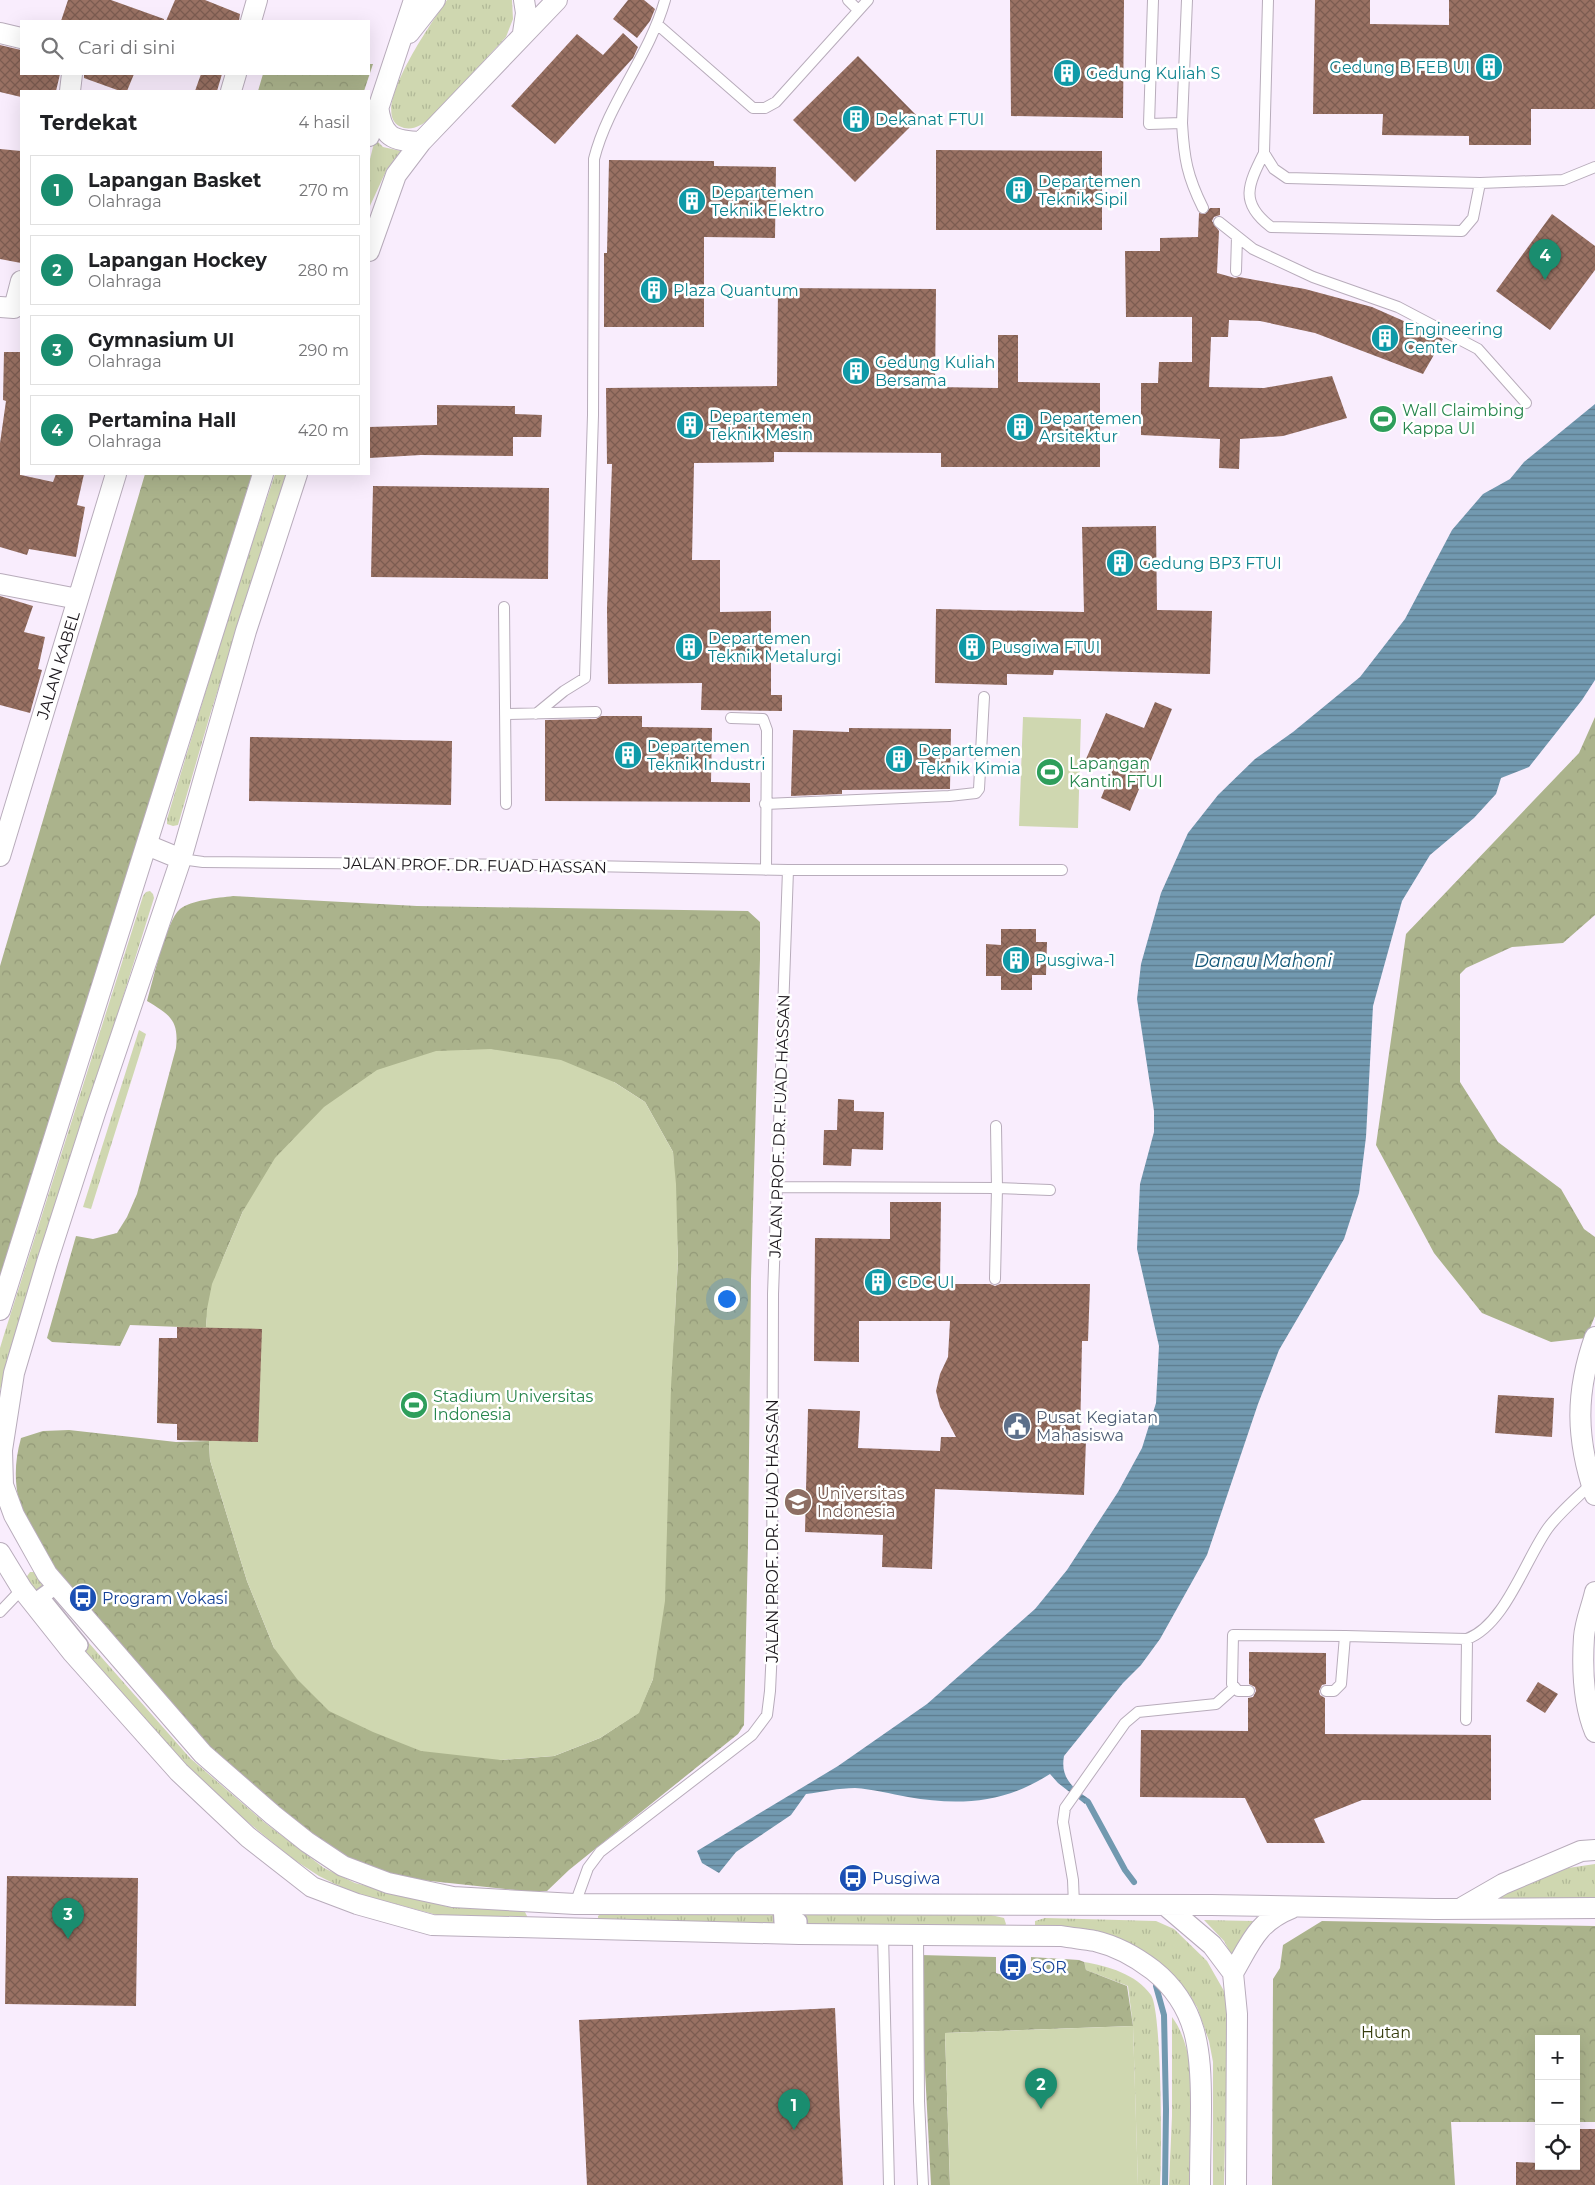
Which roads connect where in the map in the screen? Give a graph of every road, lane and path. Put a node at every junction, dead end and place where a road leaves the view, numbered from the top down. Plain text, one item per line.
1 (257, 0) edge
2 (414, 0) edge
3 (435, 0) edge
4 (524, 0) edge
5 (557, 0) edge
6 (665, 0) edge
7 (848, 0) edge
8 (868, 0) edge
9 (1153, 0) edge
10 (1187, 0) edge
11 (1268, 0) edge
12 (858, 10) junction
13 (251, 20) edge
14 (658, 25) junction
15 (0, 33) edge
16 (523, 33) junction
17 (20, 38) edge
18 (400, 44) junction
19 (72, 75) edge
20 (236, 75) edge
21 (70, 90) edge
22 (231, 90) edge
23 (378, 106) junction
24 (1182, 123) junction
25 (370, 133) edge
26 (421, 142) junction
27 (1264, 153) junction
28 (1595, 167) edge
29 (1480, 183) junction
30 (1203, 208) dead end
31 (1219, 222) dead end
32 (1237, 237) junction
33 (370, 248) edge
34 (1236, 271) dead end
35 (20, 285) edge
36 (0, 307) edge
37 (1526, 403) dead end
38 (116, 475) edge
39 (263, 475) edge
40 (297, 475) edge
41 (0, 584) edge
42 (78, 599) junction
43 (504, 607) dead end
44 (984, 697) dead end
45 (596, 712) dead end
46 (505, 714) junction
47 (536, 714) junction
48 (731, 718) dead end
49 (506, 804) dead end
50 (765, 804) junction
51 (147, 845) junction
52 (0, 856) edge
53 (181, 859) junction
54 (766, 870) junction
55 (788, 870) junction
56 (1062, 870) dead end
57 (996, 1126) dead end
58 (778, 1187) junction
59 (997, 1188) junction
60 (1050, 1190) dead end
61 (995, 1279) dead end
62 (0, 1310) edge
63 (1595, 1337) edge
64 (1588, 1399) edge
65 (1593, 1489) edge
66 (0, 1552) edge
67 (56, 1586) junction
68 (22, 1589) junction
69 (1595, 1592) edge
70 (0, 1612) edge
71 (1345, 1636) junction
72 (1467, 1639) junction
73 (72, 1652) junction
74 (1234, 1688) junction
75 (1248, 1691) dead end
76 (1326, 1691) dead end
77 (1466, 1720) dead end
78 (1595, 1732) edge
79 (1595, 1850) edge
80 (575, 1904) junction
81 (781, 1904) junction
82 (1074, 1905) junction
83 (1165, 1906) junction
84 (1294, 1907) junction
85 (1462, 1908) junction
86 (1595, 1908) edge
87 (799, 1934) junction
88 (883, 1934) junction
89 (918, 1934) junction
90 (1233, 1973) junction
91 (889, 2185) edge
92 (923, 2185) edge
93 (1200, 2185) edge
94 (1236, 2185) edge

1 - 13 street
2 - 18 street
3 - 18 street
4 - 16 street
5 - 16 street
6 - 14 lane
7 - 12 lane
8 - 12 lane
9 - 24 lane
10 - 24 lane
11 - 27 lane
12 - 14 lane
14 - 47 lane
15 - 17 street
16 - 26 street
18 - 23 street
19 - 21 street
20 - 22 street
23 - 25 street
23 - 26 street
24 - 30 lane
26 - 33 street
27 - 29 lane
27 - 29 lane
28 - 29 lane
31 - 32 lane
32 - 34 lane
32 - 37 lane
35 - 36 street
38 - 42 street, JALAN KABEL
39 - 51 street
40 - 53 street
41 - 42 street
42 - 52 street, JALAN KABEL
43 - 46 lane
44 - 50 lane
45 - 47 lane
46 - 47 lane
46 - 49 lane
48 - 50 lane
50 - 54 lane
51 - 53 street
51 - 62 street
53 - 54 lane, JALAN PROF. DR. FUAD HASSAN
53 - 67 street
54 - 55 lane, JALAN PROF. DR. FUAD HASSAN
55 - 56 lane
55 - 58 lane, JALAN PROF. DR. FUAD HASSAN
57 - 59 lane
58 - 59 lane
58 - 80 lane, JALAN PROF. DR. FUAD HASSAN
59 - 60 lane
59 - 61 lane
63 - 64 street
64 - 65 street
65 - 72 lane
66 - 68 street
67 - 73 street
67 - 80 street
68 - 70 lane
68 - 73 street
69 - 78 street
71 - 72 lane
71 - 74 lane
71 - 76 lane
72 - 77 lane
73 - 87 street
74 - 75 lane
74 - 82 lane
79 - 85 street
80 - 81 street
81 - 82 street
81 - 87 street
82 - 83 street
83 - 84 street
83 - 90 street
84 - 85 street
84 - 90 street
85 - 86 street
87 - 88 street
88 - 89 street
88 - 91 lane
89 - 92 lane
89 - 93 street
90 - 94 street

